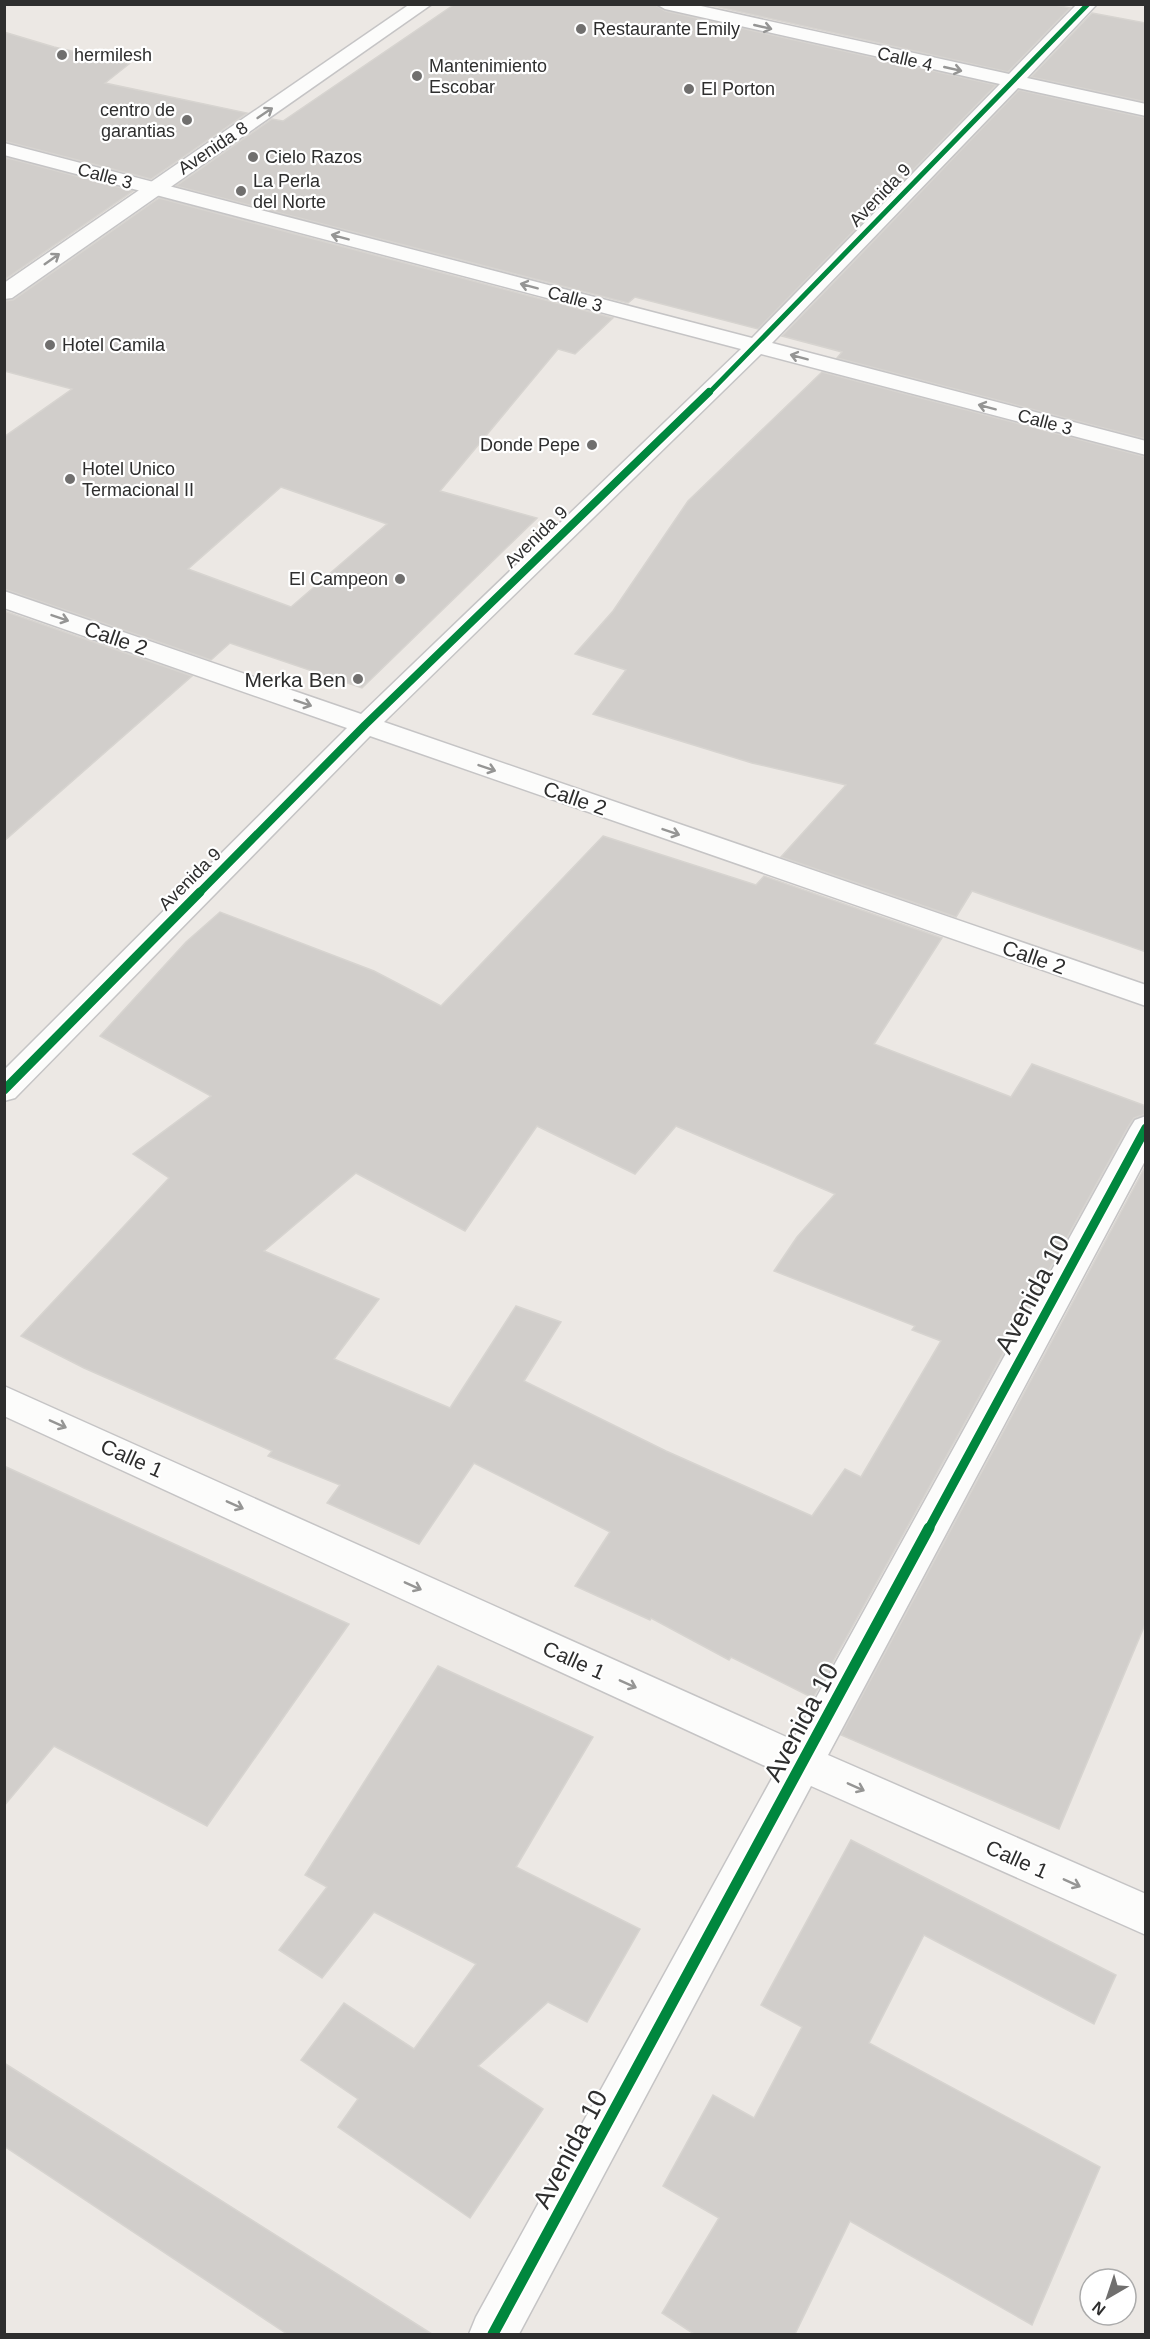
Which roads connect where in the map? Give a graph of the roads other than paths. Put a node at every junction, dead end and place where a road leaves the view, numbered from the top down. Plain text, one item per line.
1 (423, 4) edge
2 (665, 4) edge
3 (1088, 4) edge
4 (1011, 82) junction
5 (1146, 110) edge
6 (4, 149) edge
7 (154, 188) junction
8 (4, 293) edge
9 (757, 346) junction
10 (1146, 448) edge
11 (4, 598) edge
12 (365, 725) junction
13 (1146, 996) edge
14 (4, 1090) edge
15 (1146, 1128) edge
16 (4, 1400) edge
17 (802, 1763) junction
18 (1146, 1915) edge
19 (493, 2334) edge

7 -> 1 street, Avenida 8
2 -> 4 street, Calle 4
3 - 4 street, Avenida 9
4 - 5 street, Calle 4
4 - 9 street, Avenida 9
6 - 7 street, Calle 3
8 -> 7 street, Avenida 8
9 -> 7 street, Calle 3
10 -> 9 street, Calle 3
9 - 12 street, Avenida 9
11 -> 12 street, Calle 2
12 -> 13 street, Calle 2
12 - 14 street, Avenida 9
15 - 17 street, Avenida 10
16 -> 17 street, Calle 1
17 -> 18 street, Calle 1
17 - 19 street, Avenida 10

